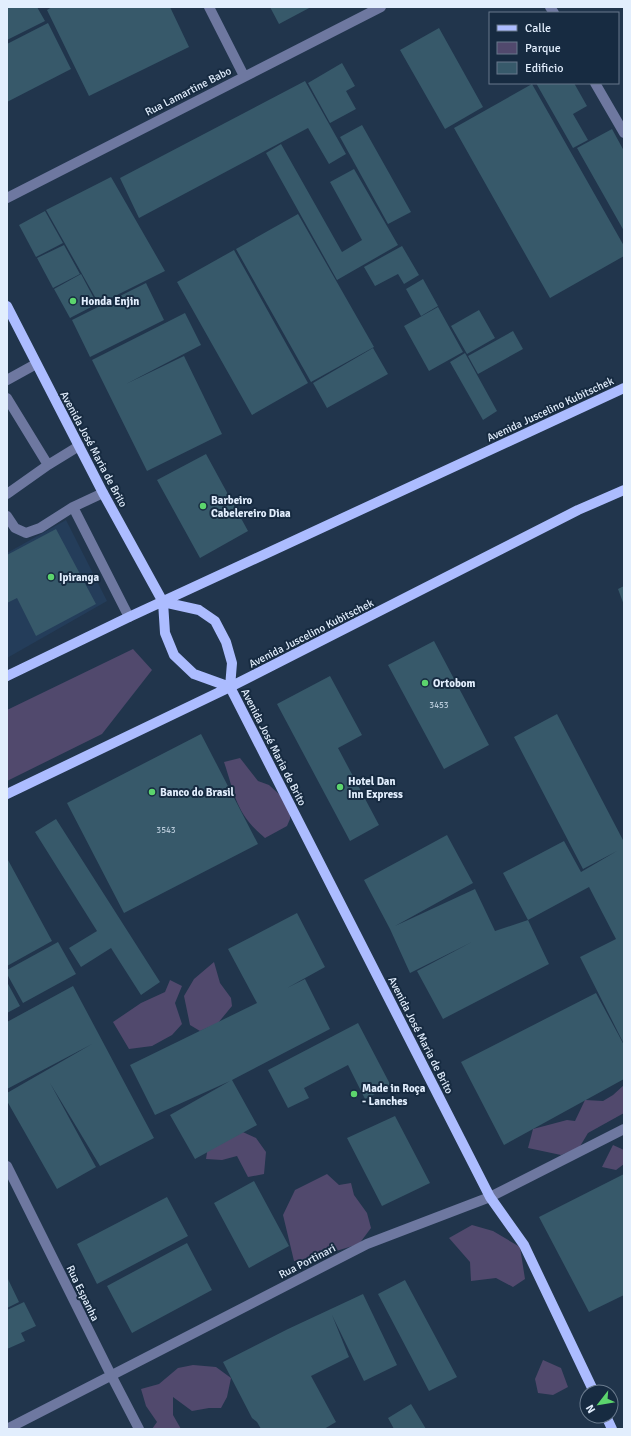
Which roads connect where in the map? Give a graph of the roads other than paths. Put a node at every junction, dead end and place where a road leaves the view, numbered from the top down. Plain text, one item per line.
1 (209, 7) edge
2 (381, 7) edge
3 (244, 76) junction
4 (596, 84) edge
5 (624, 134) edge
6 (7, 198) edge
7 (7, 306) edge
8 (36, 364) junction
9 (7, 380) edge
10 (624, 388) edge
11 (7, 398) edge
12 (79, 446) junction
13 (48, 465) junction
14 (624, 490) edge
15 (102, 493) junction
16 (7, 494) edge
17 (73, 507) junction
18 (7, 516) edge
19 (163, 602) junction
20 (129, 617) junction
21 (7, 676) edge
22 (230, 687) junction
23 (7, 794) edge
24 (624, 1129) edge
25 (7, 1166) edge
26 (490, 1197) junction
27 (111, 1375) junction
28 (590, 1384) edge
29 (7, 1429) edge
30 (139, 1429) edge

1 - 3 street
2 - 3 street, Rua Lamartine Babo
3 - 6 street, Rua Lamartine Babo
4 - 5 street
7 - 8 main road, Avenida José Maria de Brito
8 - 9 street
8 - 12 main road, Avenida José Maria de Brito
10 - 19 main road, Avenida Juscelino Kubitschek
11 - 13 street
12 - 13 street
12 - 15 main road, Avenida José Maria de Brito
13 - 16 street
14 - 22 main road, Avenida Juscelino Kubitschek
15 - 17 street
15 - 19 main road, Avenida José Maria de Brito
17 - 18 street
17 - 20 street
19 - 20 main road, Avenida Juscelino Kubitschek
19 - 22 main road
19 - 22 main road
20 - 21 main road, Avenida Juscelino Kubitschek
22 - 23 main road, Avenida Juscelino Kubitschek
22 - 26 main road, Avenida José Maria de Brito
24 - 26 street, Rua Portinari
25 - 27 street, Rua Espanha
26 - 27 street, Rua Portinari
26 - 28 main road, Avenida José Maria de Brito
27 - 29 street, Rua Portinari
27 - 30 street, Rua Espanha

